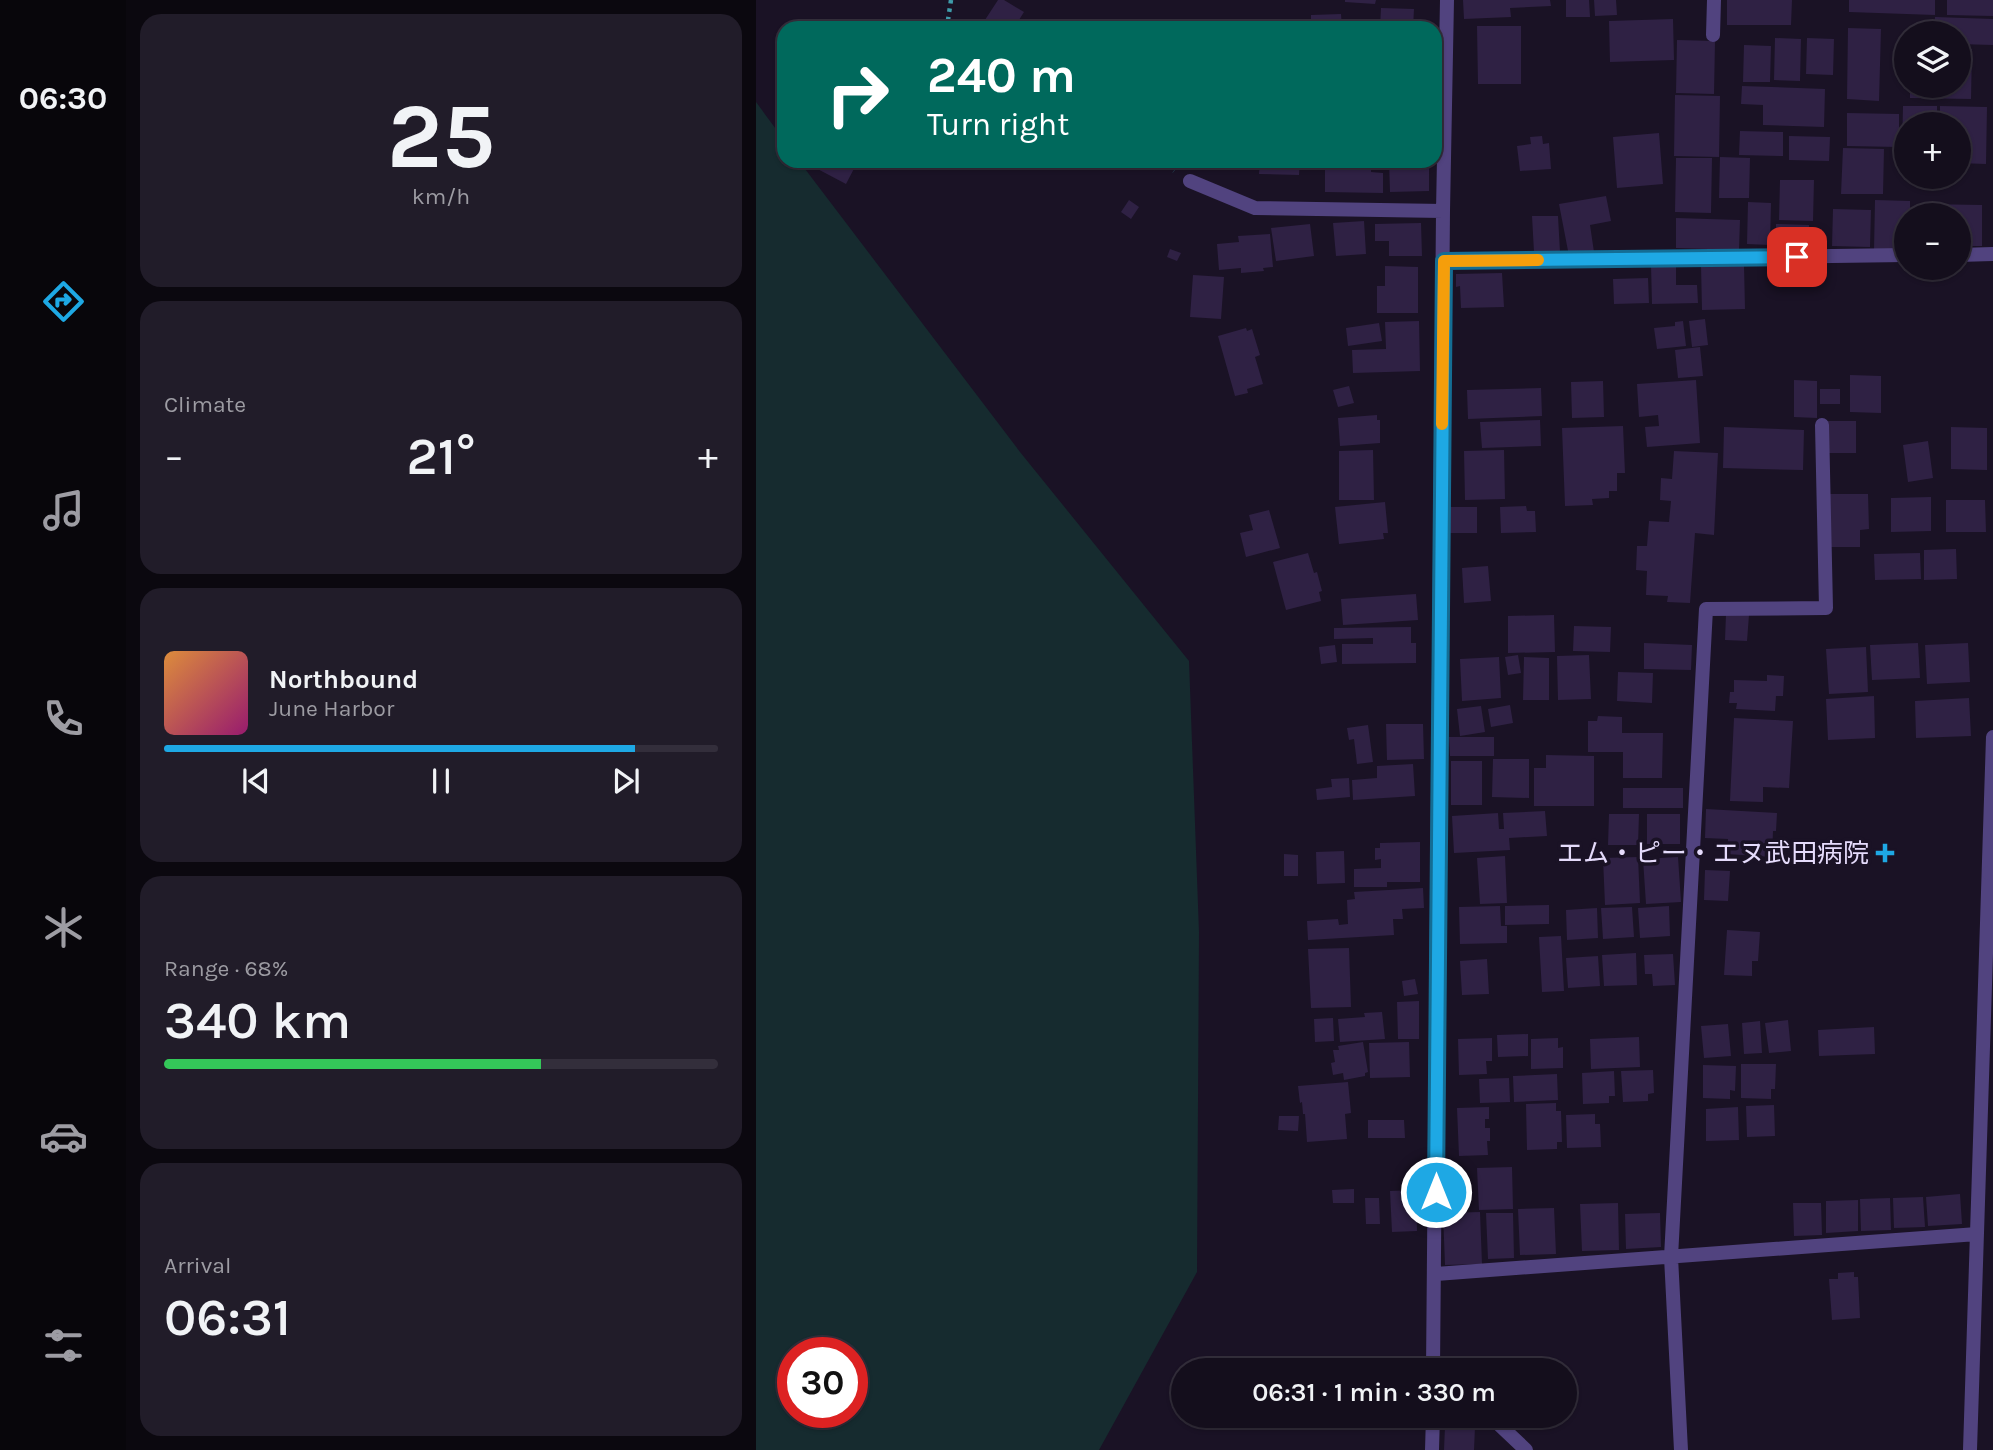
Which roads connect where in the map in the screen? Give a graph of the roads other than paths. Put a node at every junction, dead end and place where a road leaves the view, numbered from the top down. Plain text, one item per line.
1 (1447, 0) edge
2 (1714, 0) edge
3 (1713, 34) dead end
4 (1190, 181) dead end
5 (1443, 211) junction
6 (1993, 254) edge
7 (1894, 255) edge
8 (1971, 255) edge
9 (1444, 261) junction
10 (1822, 425) dead end
11 (1993, 737) edge
12 (1991, 873) edge
13 (1977, 1234) junction
14 (1671, 1256) junction
15 (1436, 1274) junction
16 (1436, 1358) edge
17 (1433, 1428) edge
18 (1503, 1428) edge
19 (1432, 1450) edge
20 (1526, 1450) edge
21 (1681, 1450) edge
22 (1970, 1450) edge

1 - 5 street
2 - 3 street
4 - 5 street
5 - 9 street
6 - 8 street
7 - 9 street
9 - 15 street
10 - 14 street
11 - 12 street
12 - 13 street
13 - 14 street
13 - 22 street
14 - 15 street
14 - 21 street
15 - 16 street
17 - 19 street
18 - 20 street

